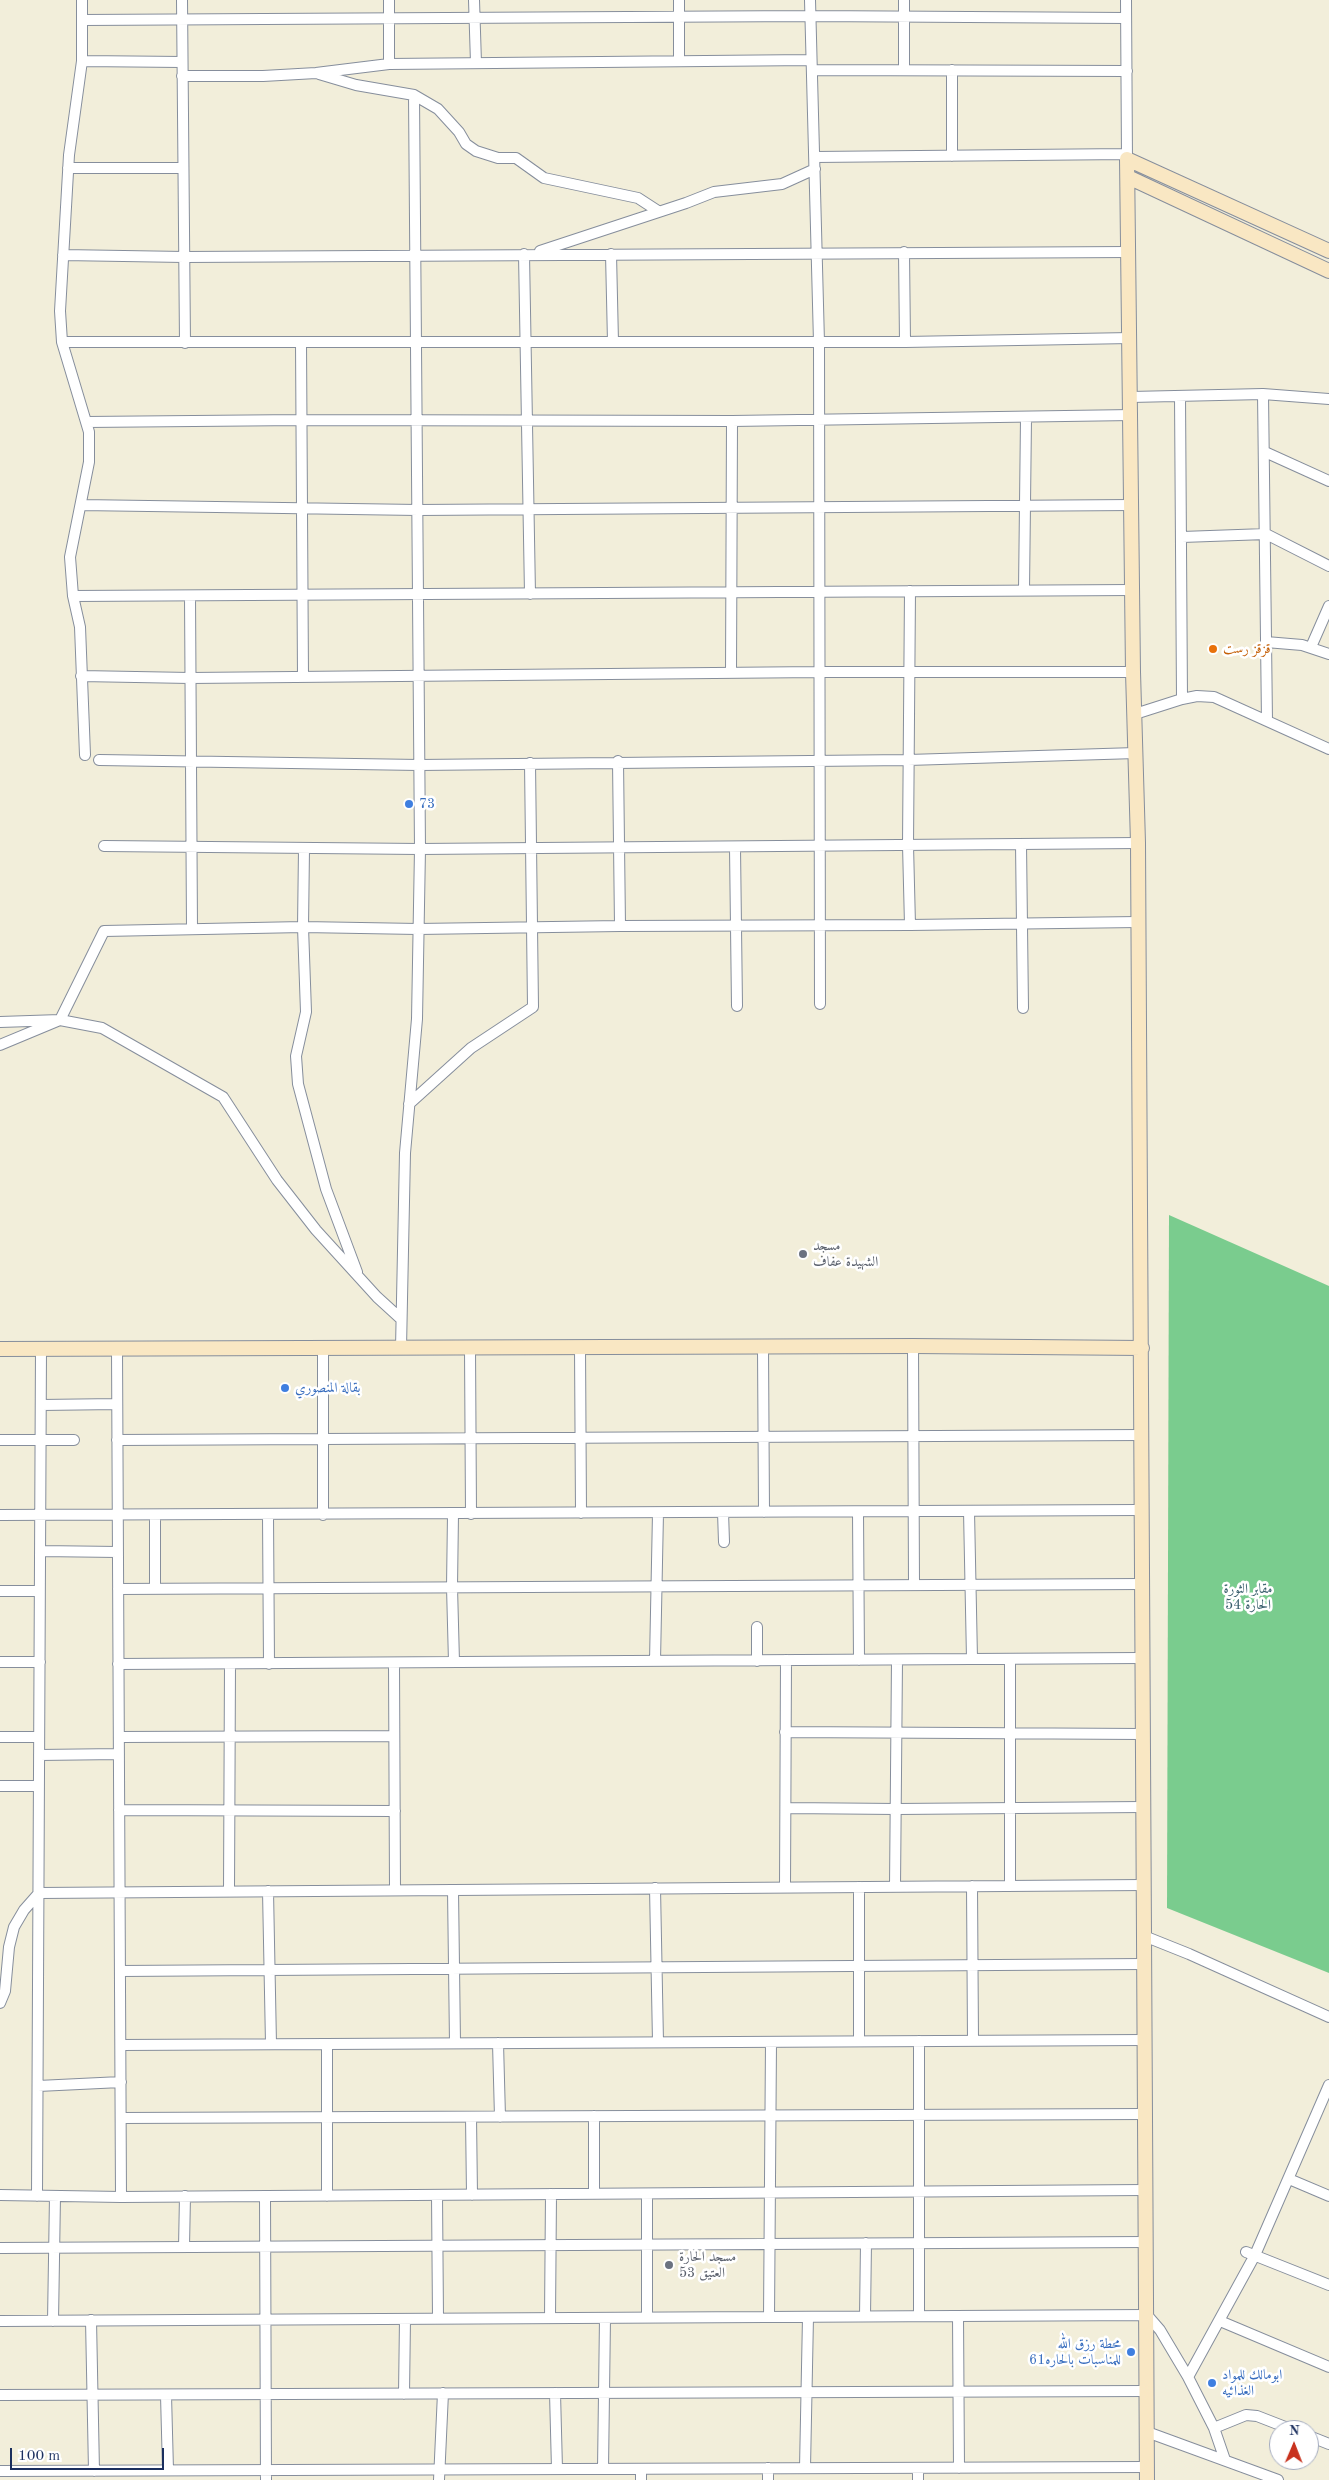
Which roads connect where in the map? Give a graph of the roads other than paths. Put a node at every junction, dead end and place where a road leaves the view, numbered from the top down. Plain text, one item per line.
1 (82, 0) edge
2 (182, 0) edge
3 (389, 0) edge
4 (474, 0) edge
5 (678, 0) edge
6 (810, 0) edge
7 (904, 0) edge
8 (1126, 0) edge
9 (810, 16) junction
10 (904, 17) junction
11 (475, 18) junction
12 (678, 18) junction
13 (1126, 18) junction
14 (82, 20) junction
15 (389, 20) junction
16 (182, 21) junction
17 (82, 61) junction
18 (679, 61) junction
19 (182, 62) junction
20 (476, 63) junction
21 (389, 64) junction
22 (812, 65) junction
23 (904, 70) junction
24 (952, 70) junction
25 (1127, 71) junction
26 (316, 73) junction
27 (182, 76) junction
28 (414, 94) junction
29 (952, 156) junction
30 (815, 157) junction
31 (1127, 157) junction
32 (68, 168) junction
33 (183, 168) junction
34 (816, 169) junction
35 (1128, 177) junction
36 (658, 211) junction
37 (1329, 251) edge
38 (904, 252) junction
39 (1129, 252) junction
40 (818, 253) junction
41 (528, 254) junction
42 (611, 254) junction
43 (63, 255) junction
44 (416, 255) junction
45 (184, 257) junction
46 (1329, 271) edge
47 (1131, 338) junction
48 (62, 342) junction
49 (301, 342) junction
50 (417, 342) junction
51 (526, 342) junction
52 (612, 342) junction
53 (819, 342) junction
54 (905, 342) junction
55 (185, 344) junction
56 (1263, 394) junction
57 (1180, 396) junction
58 (1131, 397) junction
59 (1329, 400) edge
60 (1132, 416) junction
61 (1026, 418) junction
62 (301, 420) junction
63 (820, 420) junction
64 (86, 422) junction
65 (418, 422) junction
66 (527, 422) junction
67 (732, 422) junction
68 (1265, 452) junction
69 (1329, 480) edge
70 (81, 505) junction
71 (1132, 505) junction
72 (1024, 506) junction
73 (821, 508) junction
74 (301, 509) junction
75 (528, 509) junction
76 (732, 509) junction
77 (418, 510) junction
78 (1266, 534) junction
79 (1182, 537) junction
80 (1329, 566) edge
81 (1024, 590) junction
82 (1133, 590) junction
83 (910, 591) junction
84 (732, 592) junction
85 (820, 592) junction
86 (418, 594) junction
87 (530, 594) junction
88 (303, 595) junction
89 (73, 596) junction
90 (190, 596) junction
91 (1329, 606) edge
92 (1266, 642) junction
93 (1312, 647) junction
94 (1329, 654) edge
95 (819, 672) junction
96 (908, 672) junction
97 (1133, 672) junction
98 (731, 673) junction
99 (80, 676) junction
100 (303, 677) junction
101 (418, 677) junction
102 (190, 678) junction
103 (1182, 699) junction
104 (1135, 714) junction
105 (1267, 721) junction
106 (1329, 749) edge
107 (1136, 753) junction
108 (85, 754) dead end
109 (99, 760) dead end
110 (908, 760) junction
111 (618, 762) junction
112 (820, 762) junction
113 (190, 763) junction
114 (530, 763) junction
115 (419, 765) junction
116 (1138, 843) junction
117 (1021, 844) junction
118 (819, 845) junction
119 (908, 845) junction
120 (104, 846) dead end
121 (190, 846) junction
122 (531, 848) junction
123 (619, 848) junction
124 (735, 848) junction
125 (304, 849) junction
126 (420, 849) junction
127 (1022, 922) junction
128 (1138, 922) junction
129 (737, 925) junction
130 (910, 925) junction
131 (620, 926) junction
132 (820, 926) junction
133 (303, 927) junction
134 (531, 928) junction
135 (192, 929) junction
136 (418, 929) junction
137 (820, 1004) dead end
138 (737, 1006) dead end
139 (1023, 1008) dead end
140 (60, 1020) junction
141 (0, 1022) edge
142 (0, 1045) edge
143 (409, 1104) junction
144 (359, 1278) junction
145 (400, 1318) junction
146 (912, 1346) junction
147 (580, 1347) junction
148 (323, 1348) junction
149 (400, 1348) junction
150 (470, 1348) junction
151 (763, 1348) junction
152 (1142, 1348) junction
153 (0, 1349) edge
154 (41, 1349) junction
155 (116, 1349) junction
156 (117, 1404) junction
157 (41, 1405) junction
158 (1142, 1435) junction
159 (913, 1436) junction
160 (763, 1437) junction
161 (470, 1438) junction
162 (580, 1438) junction
163 (323, 1439) junction
164 (0, 1440) edge
165 (40, 1440) junction
166 (74, 1440) dead end
167 (117, 1440) junction
168 (1140, 1510) junction
169 (913, 1511) junction
170 (969, 1511) junction
171 (724, 1512) junction
172 (764, 1512) junction
173 (858, 1512) junction
174 (581, 1513) junction
175 (658, 1513) junction
176 (323, 1514) junction
177 (454, 1514) junction
178 (471, 1514) junction
179 (0, 1515) edge
180 (40, 1515) junction
181 (268, 1515) junction
182 (118, 1516) junction
183 (155, 1516) junction
184 (724, 1542) dead end
185 (40, 1551) junction
186 (118, 1552) junction
187 (1142, 1584) junction
188 (859, 1585) junction
189 (914, 1585) junction
190 (970, 1585) junction
191 (656, 1586) junction
192 (452, 1587) junction
193 (267, 1588) junction
194 (118, 1589) junction
195 (155, 1589) junction
196 (0, 1591) edge
197 (39, 1591) junction
198 (757, 1627) dead end
199 (1141, 1658) junction
200 (972, 1659) junction
201 (1010, 1659) junction
202 (786, 1660) junction
203 (859, 1660) junction
204 (897, 1660) junction
205 (655, 1661) junction
206 (757, 1661) junction
207 (0, 1662) edge
208 (40, 1662) junction
209 (454, 1662) junction
210 (394, 1663) junction
211 (118, 1664) junction
212 (230, 1664) junction
213 (269, 1664) junction
214 (785, 1732) junction
215 (896, 1734) junction
216 (1009, 1734) junction
217 (1142, 1734) junction
218 (230, 1736) junction
219 (394, 1736) junction
220 (0, 1737) edge
221 (39, 1737) junction
222 (119, 1737) junction
223 (119, 1754) junction
224 (39, 1755) junction
225 (0, 1786) edge
226 (39, 1786) junction
227 (1143, 1807) junction
228 (786, 1808) junction
229 (1009, 1808) junction
230 (897, 1809) junction
231 (119, 1810) junction
232 (229, 1811) junction
233 (395, 1811) junction
234 (1144, 1885) junction
235 (972, 1886) junction
236 (1010, 1886) junction
237 (859, 1887) junction
238 (895, 1887) junction
239 (655, 1888) junction
240 (785, 1888) junction
241 (395, 1890) junction
242 (453, 1890) junction
243 (229, 1891) junction
244 (268, 1891) junction
245 (120, 1892) junction
246 (39, 1893) junction
247 (1144, 1936) junction
248 (1144, 1964) junction
249 (973, 1965) junction
250 (860, 1966) junction
251 (657, 1967) junction
252 (455, 1968) junction
253 (270, 1970) junction
254 (120, 1971) junction
255 (0, 2003) edge
256 (1329, 2017) edge
257 (1145, 2040) junction
258 (859, 2041) junction
259 (919, 2041) junction
260 (973, 2041) junction
261 (658, 2042) junction
262 (771, 2042) junction
263 (455, 2043) junction
264 (498, 2043) junction
265 (272, 2044) junction
266 (327, 2044) junction
267 (121, 2045) junction
268 (121, 2082) junction
269 (38, 2086) junction
270 (1329, 2086) edge
271 (1325, 2109) edge
272 (1146, 2114) junction
273 (772, 2115) junction
274 (919, 2115) junction
275 (594, 2116) junction
276 (471, 2117) junction
277 (500, 2117) junction
278 (121, 2118) junction
279 (328, 2118) junction
280 (1289, 2180) junction
281 (1146, 2190) junction
282 (919, 2192) junction
283 (772, 2193) junction
284 (551, 2194) junction
285 (594, 2194) junction
286 (647, 2194) junction
287 (0, 2195) edge
288 (437, 2195) junction
289 (472, 2195) junction
290 (37, 2196) junction
291 (55, 2196) junction
292 (185, 2196) junction
293 (265, 2196) junction
294 (328, 2196) junction
295 (1329, 2196) edge
296 (121, 2197) junction
297 (1146, 2242) junction
298 (866, 2243) junction
299 (919, 2243) junction
300 (647, 2244) junction
301 (771, 2244) junction
302 (438, 2245) junction
303 (550, 2245) junction
304 (265, 2246) junction
305 (54, 2247) junction
306 (184, 2247) junction
307 (0, 2248) edge
308 (1250, 2253) junction
309 (1329, 2285) edge
310 (1147, 2315) junction
311 (808, 2316) junction
312 (865, 2316) junction
313 (919, 2316) junction
314 (958, 2316) junction
315 (647, 2317) junction
316 (769, 2317) junction
317 (405, 2318) junction
318 (438, 2318) junction
319 (550, 2318) junction
320 (605, 2318) junction
321 (266, 2319) junction
322 (91, 2320) junction
323 (0, 2321) edge
324 (52, 2321) junction
325 (1220, 2321) junction
326 (1329, 2367) edge
327 (1188, 2377) junction
328 (1147, 2390) junction
329 (958, 2391) junction
330 (807, 2392) junction
331 (443, 2393) junction
332 (555, 2393) junction
333 (604, 2393) junction
334 (166, 2394) junction
335 (266, 2394) junction
336 (404, 2394) junction
337 (0, 2395) edge
338 (92, 2395) junction
339 (1269, 2421) edge
340 (1214, 2428) junction
341 (1147, 2432) junction
342 (1225, 2460) junction
343 (768, 2468) junction
344 (805, 2468) junction
345 (918, 2468) junction
346 (959, 2468) junction
347 (557, 2469) junction
348 (602, 2469) junction
349 (168, 2470) junction
350 (0, 2471) edge
351 (94, 2471) junction
352 (1147, 2474) edge
353 (56, 2475) edge
354 (266, 2475) edge
355 (439, 2475) edge
356 (641, 2475) edge
357 (768, 2480) edge
358 (918, 2480) edge
359 (1278, 2480) edge

1 - 14 street
2 - 16 street
3 - 15 street
4 - 11 street
5 - 12 street
6 - 9 street
7 - 10 street
8 - 13 street
9 - 10 street
9 - 12 street
9 - 22 street
10 - 13 street
10 - 23 street
11 - 12 street
11 - 15 street
11 - 20 street
12 - 18 street
13 - 25 street
14 - 16 street
14 - 17 street
15 - 16 street
15 - 21 street
16 - 19 street
17 - 19 street
17 - 32 street
18 - 20 street
18 - 22 street
19 - 27 street
20 - 21 street
21 - 26 street
22 - 23 street
22 - 30 street
23 - 24 street
24 - 25 street
24 - 29 street
25 - 31 street
26 - 27 street
26 - 28 street
27 - 33 street
28 - 36 street
28 - 44 street
29 - 30 street
29 - 31 street
30 - 34 street
31 - 35 main road
31 - 37 main road
32 - 33 street
32 - 43 street
33 - 45 street
34 - 36 street
34 - 40 street
35 - 39 main road
35 - 46 main road
36 - 41 street
38 - 39 street
38 - 40 street
38 - 54 street
39 - 47 main road
40 - 42 street
40 - 53 street
41 - 42 street
41 - 44 street
41 - 51 street
42 - 52 street
43 - 45 street
43 - 48 street
44 - 45 street
44 - 50 street
45 - 55 street
47 - 54 street
47 - 58 main road
48 - 55 street
48 - 64 street
49 - 50 street
49 - 55 street
49 - 62 street
50 - 51 street
50 - 65 street
51 - 52 street
51 - 66 street
52 - 53 street
53 - 54 street
53 - 63 street
56 - 57 street
56 - 59 street
56 - 68 street
57 - 58 street
57 - 79 street
58 - 60 main road
60 - 61 street
60 - 71 main road
61 - 63 street
61 - 72 street
62 - 64 street
62 - 65 street
62 - 74 street
63 - 67 street
63 - 73 street
64 - 70 street
65 - 66 street
65 - 77 street
66 - 67 street
66 - 75 street
67 - 76 street
68 - 69 street
68 - 78 street
70 - 74 street
70 - 89 street
71 - 72 street
71 - 82 main road
72 - 73 street
72 - 81 street
73 - 76 street
73 - 85 street
74 - 77 street
74 - 88 street
75 - 76 street
75 - 77 street
75 - 87 street
76 - 84 street
77 - 86 street
78 - 79 street
78 - 80 street
78 - 92 street
79 - 103 street
81 - 82 street
81 - 83 street
82 - 97 main road
83 - 85 street
83 - 96 street
84 - 85 street
84 - 87 street
84 - 98 street
85 - 95 street
86 - 87 street
86 - 88 street
86 - 101 street
88 - 90 street
88 - 100 street
89 - 90 street
89 - 99 street
90 - 102 street
91 - 93 street
92 - 93 street
92 - 105 street
93 - 94 street
95 - 96 street
95 - 98 street
95 - 112 street
96 - 97 street
96 - 110 street
97 - 104 main road
98 - 101 street
99 - 102 street
99 - 108 street
100 - 101 street
100 - 102 street
101 - 115 street
102 - 113 street
103 - 104 street
103 - 105 street
104 - 107 main road
105 - 106 street
107 - 110 street
107 - 116 main road
109 - 113 street
110 - 112 street
110 - 119 street
111 - 112 street
111 - 114 street
111 - 123 street
112 - 118 street
113 - 115 street
113 - 121 street
114 - 115 street
114 - 122 street
115 - 126 street
116 - 117 street
116 - 128 main road
117 - 119 street
117 - 127 street
118 - 119 street
118 - 124 street
118 - 132 street
119 - 130 street
120 - 121 street
121 - 125 street
121 - 135 street
122 - 123 street
122 - 126 street
122 - 134 street
123 - 124 street
123 - 131 street
124 - 129 street
125 - 126 street
125 - 133 street
126 - 136 street
127 - 128 street
127 - 130 street
127 - 139 street
128 - 152 main road
129 - 131 street
129 - 132 street
129 - 138 street
130 - 132 street
131 - 134 street
132 - 137 street
133 - 135 street
133 - 136 street
133 - 144 street
134 - 136 street
134 - 143 street
135 - 140 street
136 - 143 street
140 - 141 street
140 - 142 street
140 - 144 street
143 - 145 street
144 - 145 street
145 - 149 street
146 - 151 main road
146 - 152 main road
146 - 159 street
147 - 150 main road
147 - 151 main road
147 - 162 street
148 - 149 main road
148 - 155 main road
148 - 163 street
149 - 150 main road
150 - 161 street
151 - 160 street
152 - 158 main road
153 - 154 main road
154 - 155 main road
154 - 157 street
155 - 156 street
156 - 157 street
156 - 167 street
157 - 165 street
158 - 159 street
158 - 168 main road
159 - 160 street
159 - 169 street
160 - 162 street
160 - 172 street
161 - 162 street
161 - 163 street
161 - 178 street
162 - 174 street
163 - 167 street
163 - 176 street
164 - 165 street
165 - 166 street
165 - 180 street
167 - 182 street
168 - 170 street
168 - 187 main road
169 - 170 street
169 - 173 street
169 - 189 street
170 - 190 street
171 - 172 street
171 - 175 street
171 - 184 street
172 - 173 street
173 - 188 street
174 - 175 street
174 - 178 street
175 - 191 street
176 - 177 street
176 - 181 street
177 - 178 street
177 - 192 street
179 - 180 street
180 - 182 street
180 - 185 street
181 - 183 street
181 - 193 street
182 - 183 street
182 - 186 street
183 - 195 street
185 - 186 street
185 - 197 street
186 - 194 street
187 - 190 street
187 - 199 main road
188 - 189 street
188 - 191 street
188 - 203 street
189 - 190 street
190 - 200 street
191 - 192 street
191 - 205 street
192 - 193 street
192 - 209 street
193 - 195 street
193 - 213 street
194 - 195 street
194 - 211 street
196 - 197 street
197 - 208 street
198 - 206 street
199 - 201 street
199 - 217 main road
200 - 201 street
200 - 204 street
201 - 216 street
202 - 203 street
202 - 206 street
202 - 214 street
203 - 204 street
204 - 215 street
205 - 206 street
205 - 209 street
207 - 208 street
208 - 221 street
209 - 210 street
210 - 213 street
210 - 219 street
211 - 212 street
211 - 222 street
212 - 213 street
212 - 218 street
214 - 215 street
214 - 228 street
215 - 216 street
215 - 230 street
216 - 217 street
216 - 229 street
217 - 227 main road
218 - 219 street
218 - 222 street
218 - 232 street
219 - 233 street
220 - 221 street
221 - 224 street
222 - 223 street
223 - 224 street
223 - 231 street
224 - 226 street
225 - 226 street
226 - 246 street
227 - 229 street
227 - 234 main road
228 - 230 street
228 - 240 street
229 - 230 street
229 - 236 street
230 - 238 street
231 - 232 street
231 - 245 street
232 - 233 street
232 - 243 street
233 - 241 street
234 - 236 street
234 - 247 main road
235 - 236 street
235 - 238 street
235 - 249 street
237 - 238 street
237 - 240 street
237 - 250 street
239 - 240 street
239 - 242 street
239 - 251 street
241 - 242 street
241 - 244 street
242 - 252 street
243 - 244 street
243 - 245 street
244 - 253 street
245 - 246 street
245 - 254 street
246 - 255 street
246 - 269 street
247 - 248 main road
247 - 256 street
248 - 249 street
248 - 257 main road
249 - 250 street
249 - 260 street
250 - 251 street
250 - 258 street
251 - 252 street
251 - 261 street
252 - 253 street
252 - 263 street
253 - 254 street
253 - 265 street
254 - 267 street
257 - 260 street
257 - 272 main road
258 - 259 street
258 - 262 street
259 - 260 street
259 - 274 street
261 - 262 street
261 - 264 street
262 - 273 street
263 - 264 street
263 - 266 street
264 - 277 street
265 - 266 street
265 - 267 street
266 - 279 street
267 - 268 street
268 - 269 street
268 - 278 street
269 - 290 street
270 - 271 street
271 - 280 street
272 - 274 street
272 - 281 main road
273 - 274 street
273 - 275 street
273 - 283 street
274 - 282 street
275 - 277 street
275 - 285 street
276 - 277 street
276 - 279 street
276 - 289 street
278 - 279 street
278 - 296 street
279 - 294 street
280 - 295 street
280 - 308 street
281 - 282 street
281 - 297 main road
282 - 283 street
282 - 299 street
283 - 286 street
283 - 301 street
284 - 285 street
284 - 289 street
284 - 303 street
285 - 286 street
286 - 300 street
287 - 290 street
288 - 289 street
288 - 294 street
288 - 302 street
290 - 291 street
291 - 296 street
291 - 305 street
292 - 293 street
292 - 296 street
292 - 306 street
293 - 294 street
293 - 304 street
297 - 299 street
297 - 310 main road
298 - 299 street
298 - 301 street
298 - 312 street
299 - 313 street
300 - 301 street
300 - 303 street
300 - 315 street
301 - 316 street
302 - 303 street
302 - 304 street
302 - 318 street
303 - 319 street
304 - 306 street
304 - 321 street
305 - 306 street
305 - 307 street
305 - 324 street
308 - 309 street
308 - 325 street
310 - 314 street
310 - 327 street
310 - 328 main road
311 - 312 street
311 - 316 street
311 - 330 street
312 - 313 street
313 - 314 street
314 - 329 street
315 - 316 street
315 - 320 street
317 - 318 street
317 - 321 street
317 - 336 street
318 - 319 street
319 - 320 street
320 - 333 street
321 - 322 street
321 - 335 street
322 - 324 street
322 - 338 street
323 - 324 street
325 - 326 street
325 - 327 street
327 - 340 street
328 - 329 street
328 - 341 main road
329 - 330 street
329 - 346 street
330 - 333 street
330 - 344 street
331 - 332 street
331 - 336 street
331 - 355 street
332 - 333 street
332 - 347 street
333 - 348 street
334 - 335 street
334 - 338 street
334 - 349 street
335 - 336 street
335 - 354 street
337 - 338 street
338 - 351 street
339 - 340 street
340 - 342 street
341 - 342 street
341 - 352 main road
342 - 359 street
343 - 344 street
343 - 356 street
343 - 357 street
344 - 345 street
345 - 346 street
345 - 358 street
346 - 352 street
347 - 348 street
347 - 355 street
348 - 356 street
349 - 351 street
349 - 354 street
350 - 353 street
351 - 353 street
354 - 355 street

